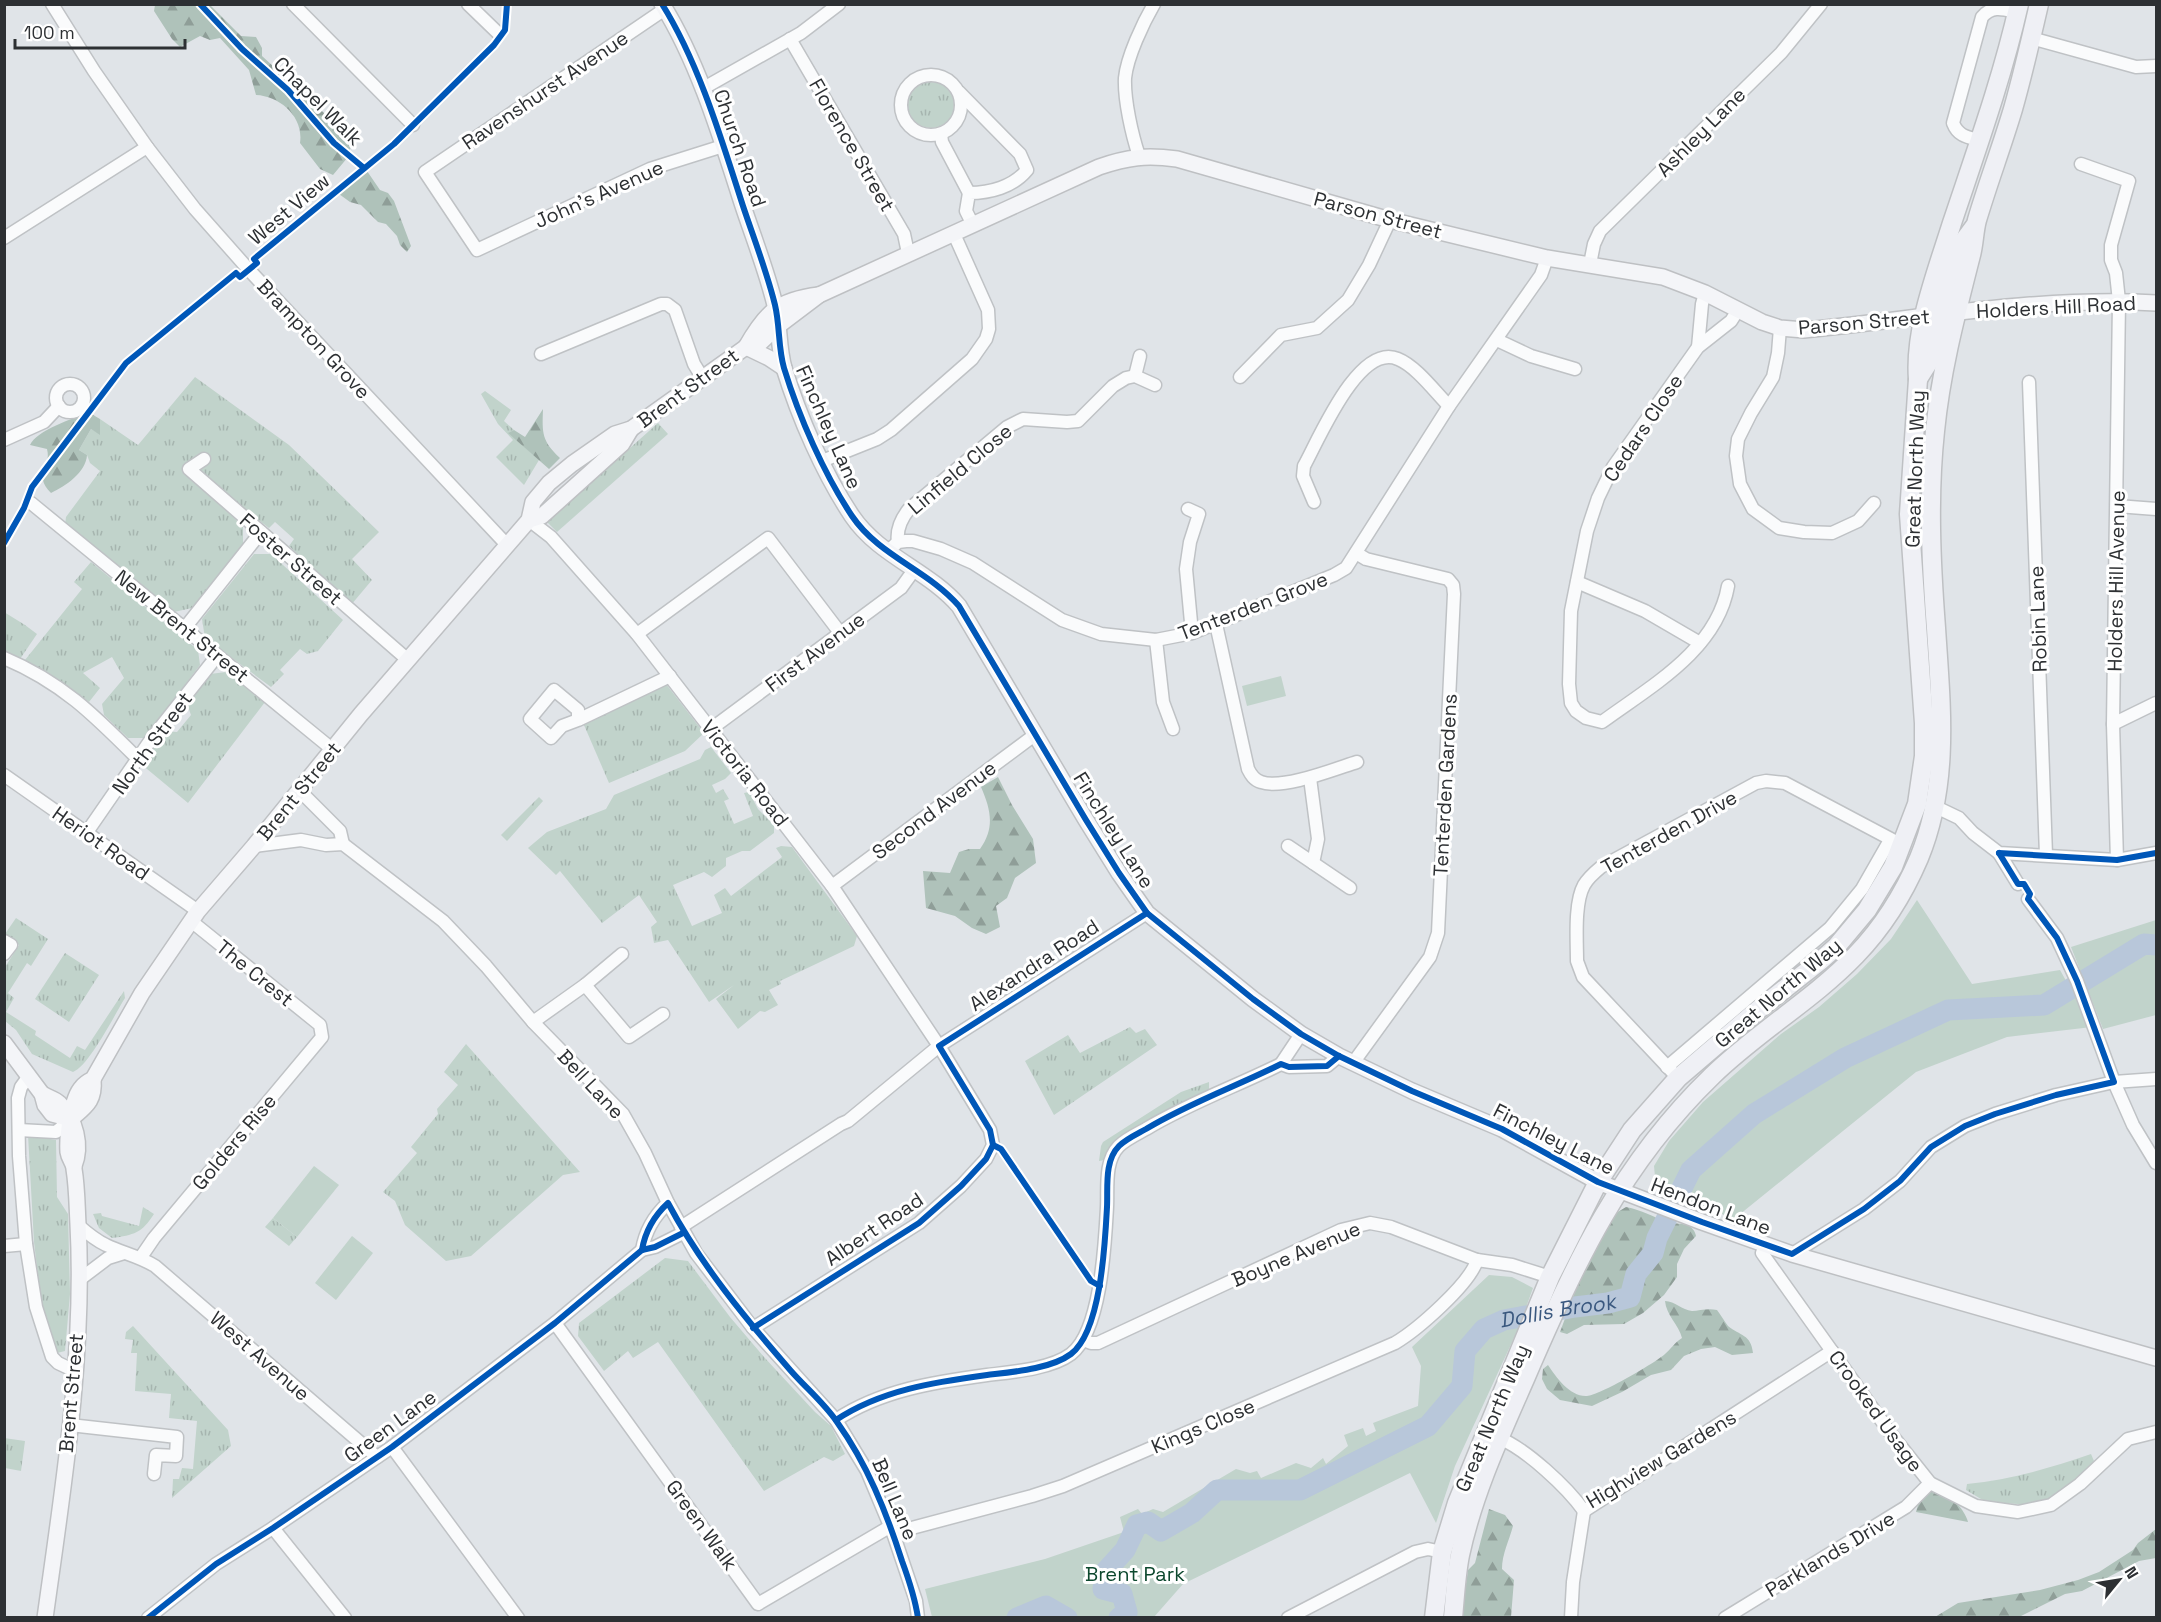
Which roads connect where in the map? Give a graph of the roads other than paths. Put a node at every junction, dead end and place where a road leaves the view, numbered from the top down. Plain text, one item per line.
1 (52, 4) edge
2 (293, 4) edge
3 (468, 4) edge
4 (839, 4) edge
5 (1154, 4) edge
6 (1821, 4) edge
7 (2039, 4) edge
8 (664, 7) edge
9 (2018, 8) edge
10 (498, 33) dead end
11 (2031, 38) junction
12 (790, 39) junction
13 (2157, 66) edge
14 (702, 89) junction
15 (959, 92) junction
16 (413, 125) dead end
17 (941, 134) junction
18 (1979, 140) junction
19 (723, 146) junction
20 (147, 147) junction
21 (1138, 156) junction
22 (2081, 164) dead end
23 (969, 193) junction
24 (1390, 220) junction
25 (973, 225) junction
26 (954, 234) junction
27 (4, 238) edge
28 (477, 250) joint
29 (908, 253) junction
30 (1547, 258) junction
31 (1590, 264) junction
32 (1706, 293) junction
33 (819, 295) junction
34 (2119, 301) junction
35 (2157, 303) edge
36 (776, 307) junction
37 (1738, 310) junction
38 (1940, 315) junction
39 (778, 326) junction
40 (1780, 328) junction
41 (1497, 340) junction
42 (746, 347) junction
43 (1698, 347) junction
44 (541, 354) dead end
45 (1140, 356) dead end
46 (784, 368) junction
47 (1575, 369) dead end
48 (1136, 376) junction
49 (702, 377) junction
50 (1240, 377) dead end
51 (2029, 382) dead end
52 (1155, 385) dead end
53 (59, 406) dead end
54 (1449, 406) junction
55 (4, 440) edge
56 (204, 459) dead end
57 (822, 461) junction
58 (1314, 502) dead end
59 (31, 503) dead end
60 (1874, 503) dead end
61 (2117, 506) junction
62 (2157, 509) edge
63 (1199, 512) dead end
64 (528, 520) junction
65 (261, 532) junction
66 (507, 545) junction
67 (892, 547) junction
68 (1356, 553) junction
69 (914, 570) junction
70 (1577, 582) junction
71 (1728, 586) dead end
72 (1216, 624) junction
73 (184, 629) junction
74 (637, 633) junction
75 (1192, 633) junction
76 (841, 634) junction
77 (1156, 640) junction
78 (1700, 643) junction
79 (217, 656) junction
80 (4, 658) edge
81 (408, 660) junction
82 (670, 676) junction
83 (2157, 703) edge
84 (578, 720) dead end
85 (2113, 724) junction
86 (711, 729) junction
87 (1173, 729) dead end
88 (1036, 734) junction
89 (332, 749) junction
90 (139, 760) junction
91 (1357, 762) dead end
92 (4, 775) edge
93 (1310, 778) junction
94 (299, 790) junction
95 (1936, 807) junction
96 (87, 832) junction
97 (1896, 842) junction
98 (343, 844) junction
99 (254, 846) junction
100 (1288, 846) dead end
101 (1999, 853) junction
102 (2157, 853) edge
103 (2046, 855) junction
104 (2117, 860) junction
105 (1313, 863) junction
106 (2018, 884) dead end
107 (832, 886) junction
108 (1350, 888) dead end
109 (2028, 899) dead end
110 (1147, 913) junction
111 (194, 916) junction
112 (4, 940) edge
113 (4, 954) edge
114 (622, 954) dead end
115 (585, 985) junction
116 (663, 1014) dead end
117 (533, 1022) junction
118 (320, 1025) joint
119 (1301, 1034) junction
120 (4, 1043) edge
121 (939, 1046) junction
122 (1346, 1059) junction
123 (1281, 1064) junction
124 (1672, 1073) junction
125 (29, 1077) junction
126 (2157, 1079) edge
127 (2114, 1082) junction
128 (71, 1119) junction
129 (4, 1122) edge
130 (19, 1126) junction
131 (2157, 1163) edge
132 (1598, 1182) junction
133 (1618, 1189) junction
134 (668, 1203) junction
135 (78, 1225) junction
136 (682, 1230) junction
137 (26, 1244) junction
138 (1766, 1245) junction
139 (4, 1246) edge
140 (642, 1250) junction
141 (124, 1253) junction
142 (1792, 1254) junction
143 (141, 1257) junction
144 (1477, 1260) junction
145 (79, 1280) junction
146 (1558, 1281) junction
147 (555, 1323) junction
148 (753, 1328) junction
149 (1083, 1340) junction
150 (1832, 1352) junction
151 (2157, 1358) edge
152 (75, 1371) junction
153 (836, 1420) junction
154 (70, 1425) junction
155 (2157, 1432) edge
156 (1499, 1438) junction
157 (392, 1447) junction
158 (377, 1457) junction
159 (154, 1474) dead end
160 (1930, 1483) junction
161 (1584, 1511) junction
162 (273, 1528) junction
163 (892, 1529) junction
164 (1442, 1552) junction
165 (45, 1617) edge
166 (148, 1617) edge
167 (345, 1617) edge
168 (518, 1617) edge
169 (918, 1617) edge
170 (1288, 1617) edge
171 (1434, 1617) edge
172 (1453, 1617) edge
173 (1571, 1617) edge
174 (1725, 1617) edge

1 - 20 street, Brampton Grove
2 - 16 street
3 - 10 street
4 - 12 street
5 - 21 street
6 - 31 street, Ashley Lane
7 - 11 highway, Great North Way
8 - 14 main road, Church Road
8 - 28 street, Ravenshurst Avenue
9 - 18 highway, Great North Way
9 - 18 street
11 - 13 street
11 - 38 highway, Great North Way
12 - 14 street
12 - 29 street, Florence Street
14 - 19 main road, Church Road
15 - 17 street
15 - 17 street
15 - 23 street
17 - 23 street
18 - 38 highway, Great North Way
19 - 28 street, John's Avenue
19 - 36 main road, Church Road
20 - 27 street
20 - 66 street, Brampton Grove
21 - 24 main road, Parson Street
21 - 25 main road, Parson Street
22 - 34 street, Holders Hill Avenue
23 - 25 street
24 - 30 main road, Parson Street
24 - 50 street
25 - 26 main road, Parson Street
26 - 29 main road, Parson Street
26 - 57 street
29 - 33 main road, Parson Street
30 - 31 main road, Parson Street
30 - 41 street, Tenterden Grove
31 - 32 main road, Parson Street
32 - 37 main road, Parson Street
32 - 43 street, Cedars Close
33 - 36 main road, Parson Street
33 - 39 main road, Parson Street
34 - 35 main road, Holders Hill Road
34 - 38 main road, Holders Hill Road
34 - 61 street, Holders Hill Avenue
36 - 39 main road, Finchley Lane
36 - 42 main road, Brent Street
37 - 40 main road, Parson Street
37 - 43 street, Cedars Close
38 - 40 main road, Parson Street
38 - 95 highway, Great North Way
38 - 97 highway, Great North Way
39 - 42 main road, Brent Street
39 - 46 main road, Finchley Lane
40 - 60 street
41 - 47 street
41 - 54 street, Tenterden Grove
42 - 46 main road
42 - 49 main road, Brent Street
43 - 70 street, Cedars Close
44 - 49 street
45 - 48 street
46 - 57 main road, Finchley Lane
48 - 52 street
48 - 67 street, Linfield Close
49 - 64 main road, Brent Street
51 - 103 street, Robin Lane
53 - 55 street
54 - 58 street
54 - 68 street, Tenterden Grove
56 - 65 street, Foster Street
57 - 67 main road, Finchley Lane
59 - 73 street, New Brent Street
61 - 62 street
61 - 85 street, Holders Hill Avenue
63 - 75 street
64 - 66 main road, Brent Street
64 - 74 street, Victoria Road
65 - 73 street
65 - 81 street, Foster Street
66 - 81 main road, Brent Street
67 - 69 main road, Finchley Lane
67 - 77 street, Tenterden Grove
68 - 72 street, Tenterden Grove
68 - 122 street, Tenterden Gardens
69 - 76 street, First Avenue
69 - 88 main road, Finchley Lane
70 - 78 street
70 - 78 street, Cedars Close
71 - 78 street, Cedars Close
72 - 75 street, Tenterden Grove
72 - 93 street
73 - 79 street, New Brent Street
74 - 76 street
74 - 82 street, Victoria Road
75 - 77 street, Tenterden Grove
76 - 86 street, First Avenue
77 - 87 street
79 - 89 street, New Brent Street
79 - 90 street, North Street
80 - 90 street
81 - 89 main road, Brent Street
82 - 84 street
82 - 86 street, Victoria Road
83 - 85 street
85 - 104 street, Holders Hill Avenue
86 - 107 street, Victoria Road
88 - 107 street, Second Avenue
88 - 110 main road, Finchley Lane
89 - 94 main road, Brent Street
90 - 96 street, North Street
91 - 93 street
92 - 96 street, Heriot Road
93 - 105 street
94 - 98 street, Bell Lane
94 - 99 main road, Brent Street
95 - 101 street
95 - 133 highway, Great North Way
96 - 111 street, Heriot Road
97 - 124 highway, Great North Way
97 - 124 street, Tenterden Drive
98 - 99 street
98 - 117 street, Bell Lane
99 - 111 main road, Brent Street
100 - 105 street
101 - 103 street
101 - 106 street
102 - 104 street
103 - 104 street
105 - 108 street
107 - 121 street, Victoria Road
109 - 127 street
110 - 119 main road, Finchley Lane
110 - 121 street, Alexandra Road
111 - 118 street, The Crest
111 - 128 main road, Brent Street
112 - 113 street
114 - 115 street
115 - 116 street
115 - 117 street
117 - 134 street, Bell Lane
118 - 143 street, Golders Rise
119 - 122 main road, Finchley Lane
119 - 123 street
120 - 125 main road
121 - 136 street, Alexandra Road
121 - 148 street, Albert Road
122 - 123 street
122 - 132 main road, Finchley Lane
123 - 149 street
124 - 132 highway, Great North Way
125 - 128 main road
125 - 130 street
126 - 127 street
127 - 131 street
127 - 142 street
128 - 130 street
128 - 135 main road, Brent Street
129 - 130 street
130 - 137 street
132 - 133 main road, Finchley Lane
132 - 146 highway, Great North Way
133 - 138 main road, Hendon Lane
133 - 146 highway, Great North Way
134 - 136 street, Bell Lane
134 - 140 street, Green Lane
135 - 141 street
135 - 145 main road, Brent Street
136 - 140 street, Green Lane
136 - 148 street, Bell Lane
137 - 139 street
137 - 152 street
138 - 142 main road, Hendon Lane
138 - 150 street, Crooked Usage
140 - 147 street, Green Lane
141 - 143 street
141 - 145 street
142 - 151 main road, Hendon Lane
143 - 158 street, West Avenue
144 - 146 street, Boyne Avenue
144 - 149 street, Boyne Avenue
144 - 163 street, Kings Close
145 - 152 main road, Brent Street
146 - 156 highway, Great North Way
146 - 164 highway, Great North Way
147 - 157 street, Green Lane
147 - 163 street, Green Walk
148 - 153 street, Bell Lane
149 - 153 street
150 - 160 street, Crooked Usage
150 - 161 street, Highview Gardens
152 - 154 main road, Brent Street
153 - 163 street, Bell Lane
154 - 159 street
154 - 165 main road, Brent Street
155 - 160 street, Crooked Usage
156 - 161 street, Highview Gardens
156 - 172 highway, Great North Way
157 - 158 street, Green Lane
157 - 168 street
158 - 162 street, Green Lane
160 - 174 street, Parklands Drive
161 - 173 street
162 - 166 street, Green Lane
162 - 167 street
163 - 169 street, Bell Lane
164 - 170 street
164 - 171 highway, Great North Way

